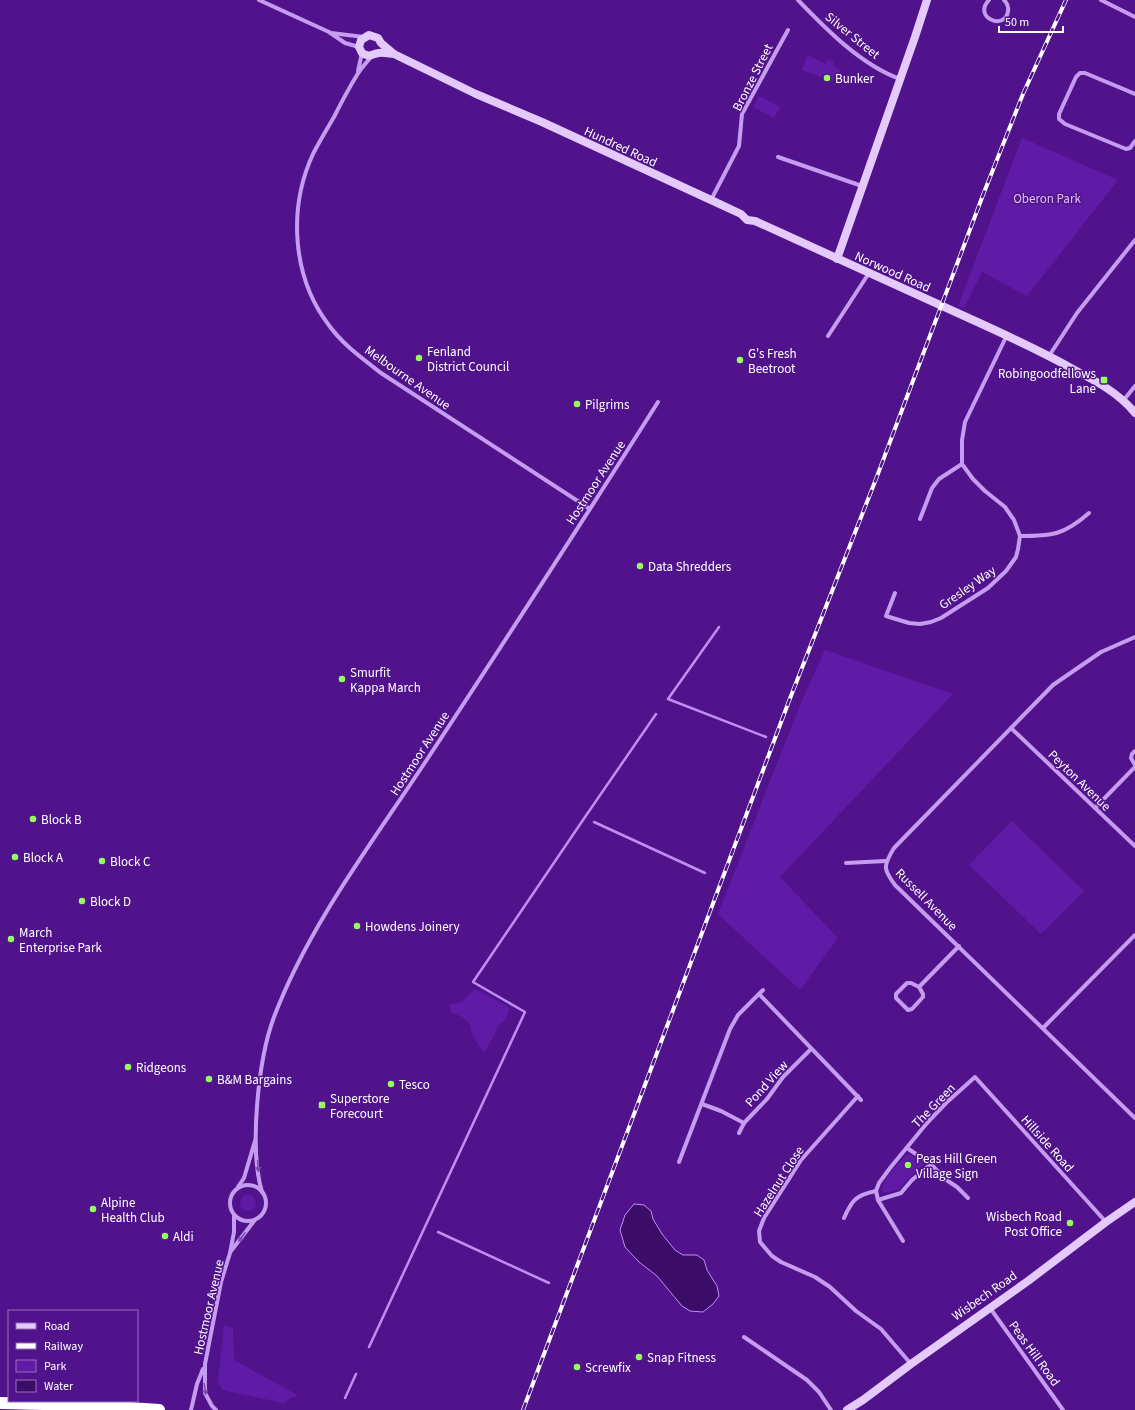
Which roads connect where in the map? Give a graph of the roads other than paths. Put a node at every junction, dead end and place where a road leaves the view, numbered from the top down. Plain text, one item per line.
1 (259, 0) edge
2 (798, 0) edge
3 (927, 0) edge
4 (988, 0) edge
5 (1004, 0) edge
6 (1101, 0) edge
7 (1135, 17) edge
8 (788, 30) dead end
9 (329, 32) junction
10 (364, 37) junction
11 (381, 43) junction
12 (361, 50) junction
13 (375, 54) junction
14 (394, 54) junction
15 (358, 74) junction
16 (900, 79) junction
17 (1135, 94) edge
18 (1135, 141) edge
19 (778, 157) dead end
20 (862, 186) junction
21 (711, 200) junction
22 (1135, 240) edge
23 (837, 259) junction
24 (869, 273) junction
25 (828, 336) dead end
26 (1007, 336) junction
27 (1049, 356) junction
28 (1135, 386) edge
29 (1123, 401) junction
30 (658, 402) dead end
31 (1135, 413) edge
32 (962, 464) junction
33 (590, 509) junction
34 (1089, 513) dead end
35 (920, 519) dead end
36 (1020, 536) junction
37 (895, 593) dead end
38 (1135, 636) edge
39 (1010, 728) junction
40 (1135, 751) edge
41 (1135, 766) edge
42 (1095, 808) junction
43 (1135, 846) edge
44 (886, 861) junction
45 (846, 863) dead end
46 (1135, 935) edge
47 (959, 946) junction
48 (919, 987) junction
49 (763, 990) dead end
50 (759, 994) junction
51 (1042, 1028) junction
52 (811, 1049) junction
53 (975, 1077) joint
54 (702, 1104) junction
55 (1135, 1118) edge
56 (744, 1123) junction
57 (739, 1133) dead end
58 (256, 1139) junction
59 (907, 1148) junction
60 (679, 1162) dead end
61 (931, 1164) junction
62 (238, 1188) junction
63 (876, 1191) junction
64 (262, 1192) junction
65 (968, 1198) dead end
66 (878, 1200) junction
67 (1135, 1202) edge
68 (234, 1215) junction
69 (844, 1218) dead end
70 (254, 1221) junction
71 (1106, 1222) junction
72 (903, 1241) dead end
73 (230, 1253) junction
74 (990, 1308) junction
75 (744, 1337) dead end
76 (205, 1364) junction
77 (911, 1364) junction
78 (0, 1403) edge
79 (159, 1410) edge
80 (191, 1410) edge
81 (216, 1410) edge
82 (831, 1410) edge
83 (847, 1410) edge
84 (1063, 1410) edge

1 - 9 street, Hundred Road
2 - 16 street, Silver Street
3 - 16 street, Norwood Road
4 - 5 street
6 - 7 street
8 - 21 street, Bronze Street
9 - 10 street, Hundred Road
9 - 12 street, Hundred Road
10 - 11 street, Hundred Road
10 - 12 street
11 - 13 street
11 - 14 street, Hundred Road
12 - 13 street, Hundred Road
12 - 15 street, Melbourne Avenue
13 - 14 street, Hundred Road
13 - 15 street, Melbourne Avenue
14 - 21 street, Hundred Road
15 - 33 street, Melbourne Avenue
16 - 20 street, Norwood Road
17 - 18 street
19 - 20 street
20 - 23 street, Norwood Road
21 - 23 street, Hundred Road
22 - 27 street
23 - 24 street, Norwood Road
24 - 25 street
24 - 26 street, Norwood Road
26 - 27 street, Norwood Road
26 - 32 street
27 - 29 street, Norwood Road
28 - 29 street
29 - 31 street, Norwood Road
30 - 33 street, Hostmoor Avenue
32 - 35 street
32 - 36 street
33 - 58 street, Hostmoor Avenue
34 - 36 street
36 - 37 street, Gresley Way
38 - 39 street, Russell Avenue
39 - 42 street, Peyton Avenue
39 - 44 street, Russell Avenue
40 - 41 street
41 - 42 street
42 - 43 street, Peyton Avenue
44 - 45 street
44 - 47 street, Russell Avenue
46 - 51 street
47 - 48 street
47 - 51 street, Russell Avenue
48 - 48 street
49 - 50 street
50 - 52 street
50 - 54 street
51 - 55 street, Russell Avenue
52 - 56 street, Pond View
52 - 77 street, Hazelnut Close
53 - 59 street, The Green
53 - 71 street, Hillside Road
54 - 56 street
54 - 60 street
56 - 57 street, Pond View
58 - 62 street, Hostmoor Avenue
58 -> 64 street, Hostmoor Avenue
59 - 61 street
59 - 63 street, The Green
61 - 65 street
61 - 66 street
62 - 64 street
62 - 68 street
63 - 66 street
63 - 69 street
64 - 70 street
66 - 72 street
67 - 71 street, Wisbech Road
68 - 70 street
68 - 73 street, Hostmoor Avenue
70 -> 73 street, Hostmoor Avenue
71 - 74 street, Wisbech Road
73 - 76 street, Hostmoor Avenue
74 - 77 street, Wisbech Road
74 - 84 street, Peas Hill Road
75 - 82 street
76 - 80 street, Hostmoor Avenue
76 -> 81 street, Hostmoor Avenue
77 - 83 street, Wisbech Road
78 - 79 highway

